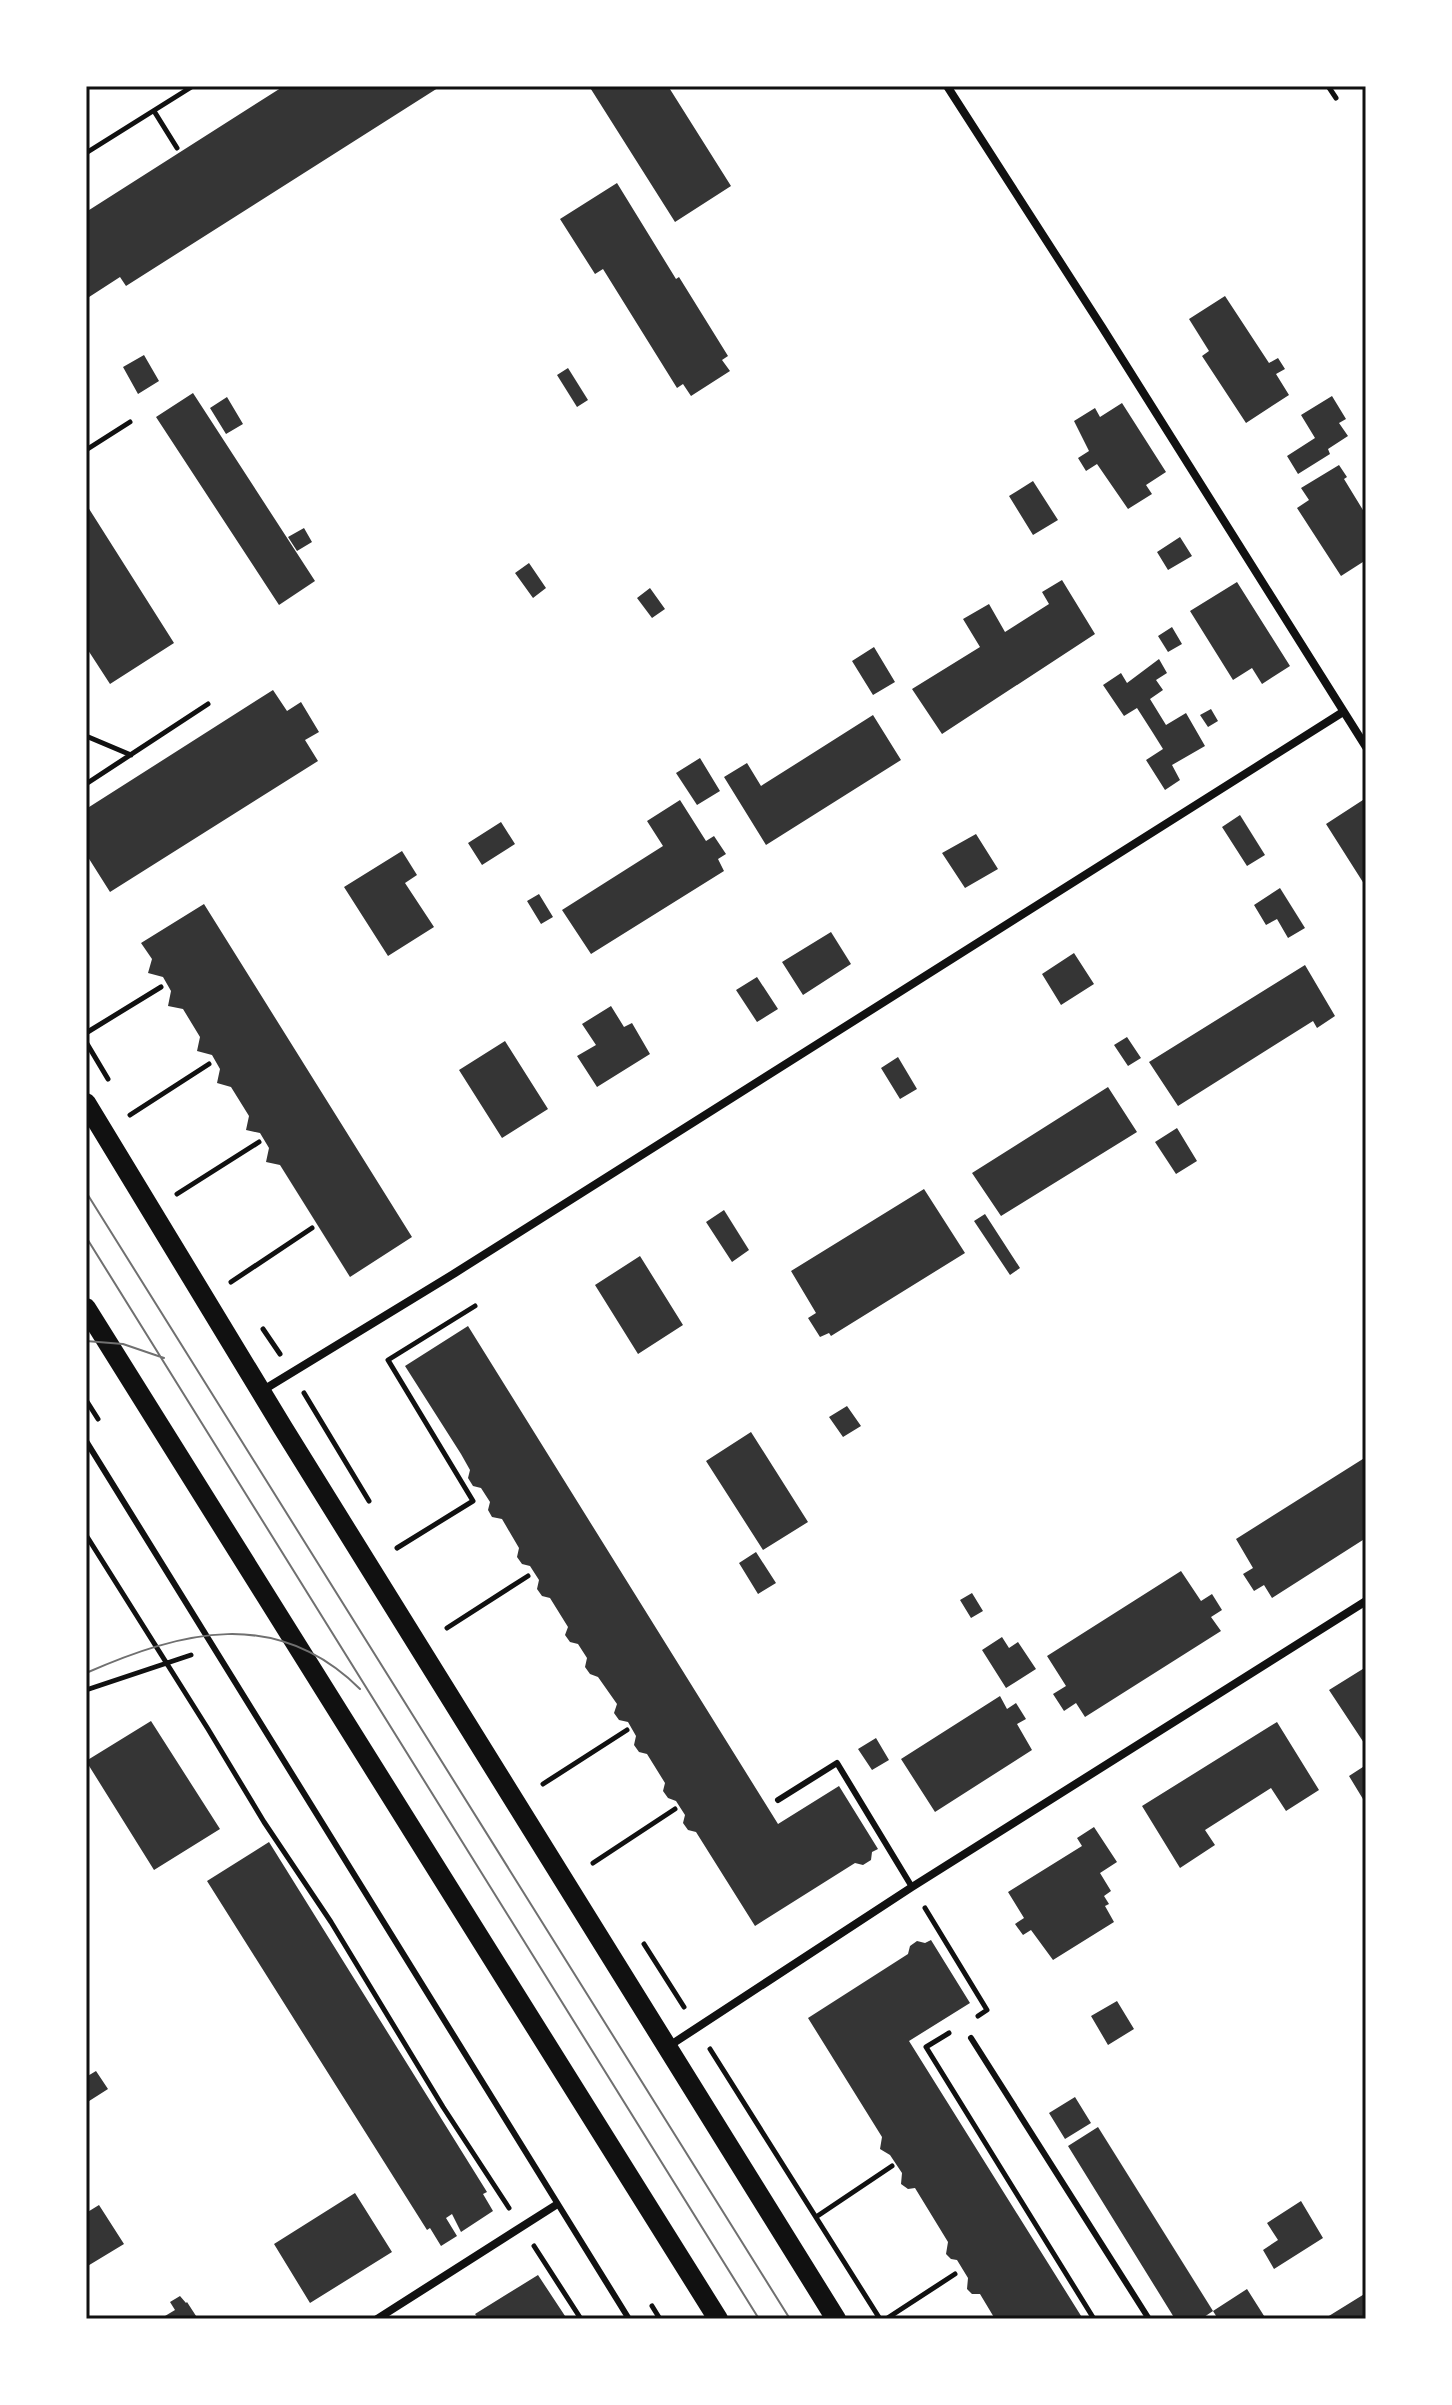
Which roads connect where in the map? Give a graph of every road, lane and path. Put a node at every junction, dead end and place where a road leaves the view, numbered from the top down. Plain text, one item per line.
1 (193, 86) edge
2 (947, 86) edge
3 (1328, 86) edge
4 (1336, 98) dead end
5 (154, 111) junction
6 (177, 148) dead end
7 (86, 153) edge
8 (130, 422) dead end
9 (86, 450) edge
10 (208, 704) dead end
11 (1343, 712) junction
12 (86, 736) edge
13 (1366, 747) edge
14 (131, 755) junction
15 (86, 784) edge
16 (161, 987) dead end
17 (86, 1033) edge
18 (209, 1064) dead end
19 (86, 1103) edge
20 (129, 1116) dead end
21 (259, 1142) dead end
22 (176, 1195) dead end
23 (312, 1228) dead end
24 (231, 1282) dead end
25 (475, 1306) dead end
26 (86, 1308) edge
27 (301, 1389) dead end
28 (260, 1392) junction
29 (86, 1441) edge
30 (374, 1510) dead end
31 (86, 1535) edge
32 (389, 1535) dead end
33 (397, 1548) junction
34 (405, 1561) dead end
35 (528, 1576) dead end
36 (1366, 1601) edge
37 (455, 1641) dead end
38 (215, 1647) junction
39 (167, 1664) junction
40 (86, 1690) edge
41 (627, 1730) dead end
42 (535, 1771) dead end
43 (543, 1784) junction
44 (551, 1797) dead end
45 (778, 1800) dead end
46 (675, 1809) dead end
47 (585, 1850) dead end
48 (593, 1863) junction
49 (601, 1876) dead end
50 (912, 1887) junction
51 (640, 1939) dead end
52 (696, 2028) junction
53 (971, 2038) dead end
54 (665, 2048) junction
55 (892, 2166) dead end
56 (556, 2205) junction
57 (816, 2217) junction
58 (523, 2229) junction
59 (955, 2274) dead end
60 (377, 2319) edge
61 (581, 2319) edge
62 (629, 2319) edge
63 (718, 2319) edge
64 (836, 2319) edge
65 (880, 2319) edge
66 (886, 2319) edge
67 (1149, 2319) edge

1 - 5 path
2 - 11 street
3 - 4 path
5 - 6 path
5 - 7 path
8 - 9 path
10 - 14 path
11 - 13 street
11 - 28 street
12 - 14 path
14 - 15 path
16 - 17 path
18 - 20 path
19 - 28 main road
21 - 22 path
23 - 24 path
25 - 33 path
26 - 63 main road
27 - 30 path
28 - 54 main road
29 - 38 lane
31 - 39 path
32 - 33 path
33 - 34 path
35 - 37 path
36 - 50 street
38 - 39 path
38 - 56 lane
39 - 40 path
39 - 58 path
41 - 43 path
42 - 43 path
43 - 44 path
45 - 50 lane
46 - 48 path
47 - 48 path
48 - 49 path
50 - 52 street
51 - 52 path
52 - 54 street
52 - 57 path
53 - 67 lane
54 - 64 main road
55 - 57 path
56 - 58 street
56 - 62 lane
57 - 65 path
58 - 60 street
58 - 61 path
59 - 66 path

